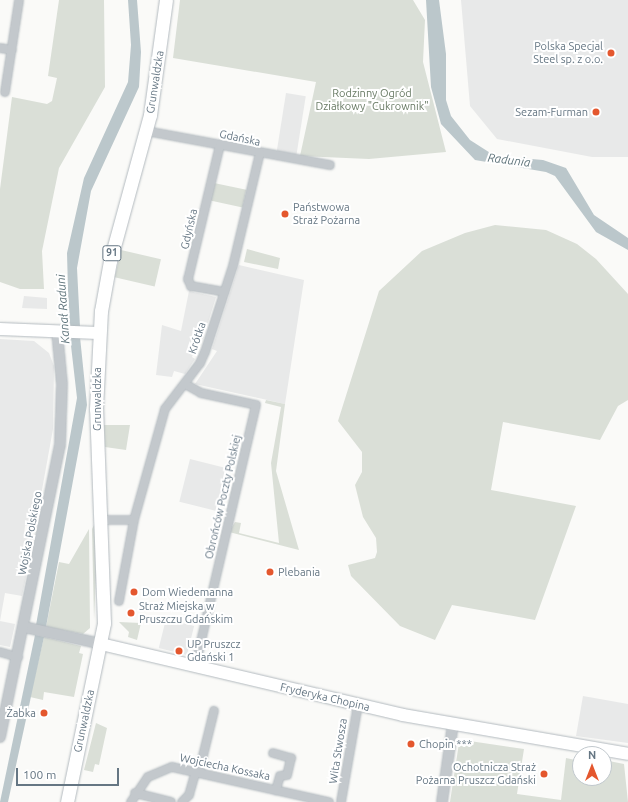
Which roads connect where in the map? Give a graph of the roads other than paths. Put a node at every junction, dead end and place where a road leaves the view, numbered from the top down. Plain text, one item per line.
1 (19, 0) edge
2 (166, 0) edge
3 (0, 48) edge
4 (12, 50) junction
5 (5, 92) dead end
6 (146, 131) junction
7 (220, 145) junction
8 (260, 153) junction
9 (330, 165) dead end
10 (224, 292) junction
11 (0, 329) edge
12 (62, 331) junction
13 (98, 333) junction
14 (185, 384) junction
15 (102, 520) junction
16 (134, 520) junction
17 (119, 601) dead end
18 (29, 628) junction
19 (101, 644) junction
20 (0, 652) edge
21 (18, 657) junction
22 (195, 667) junction
23 (358, 705) junction
24 (214, 711) dead end
25 (2, 723) edge
26 (453, 724) junction
27 (0, 737) edge
28 (273, 753) dead end
29 (628, 754) edge
30 (197, 771) junction
31 (276, 790) junction
32 (135, 793) junction
33 (67, 802) edge
34 (131, 802) edge
35 (171, 802) edge
36 (182, 802) edge
37 (329, 802) edge
38 (341, 802) edge
39 (442, 802) edge

1 - 4 street
2 - 6 main road, Grunwaldzka / 91
3 - 4 street
4 - 5 street
6 - 7 street, Gdańska
6 - 13 main road, Grunwaldzka / 91
7 - 8 street, Gdańska
7 - 10 street, Gdyńska
8 - 9 street, Gdańska
8 - 10 street, Krótka
10 - 14 street, Krótka
11 - 12 main road
12 - 13 main road
12 - 18 street, Wojska Polskiego
13 - 15 main road, Grunwaldzka / 91
14 - 16 street, Krótka
14 - 22 street, Obrońców Poczty Polskiej
15 - 16 street
15 - 19 main road, Grunwaldzka / 91
16 - 17 street, Krótka
18 - 19 street, Fryderyka Chopina
18 - 21 street, Wojska Polskiego
19 - 22 main road, Fryderyka Chopina
19 - 33 main road, Grunwaldzka / 91
20 - 21 street
21 - 25 street, Wojska Polskiego
22 - 23 main road, Fryderyka Chopina
23 - 26 main road, Fryderyka Chopina
23 - 38 street, Wita Stwosza
24 - 30 street
25 - 27 street, Wojska Polskiego
26 - 29 main road, Fryderyka Chopina
26 - 39 street
28 - 31 street
30 - 31 street, Wojciecha Kossaka
30 - 32 street, Wojciecha Kossaka
30 - 36 street
31 - 37 street, Wojciecha Kossaka
32 - 34 street, Wojciecha Kossaka
32 - 35 street

